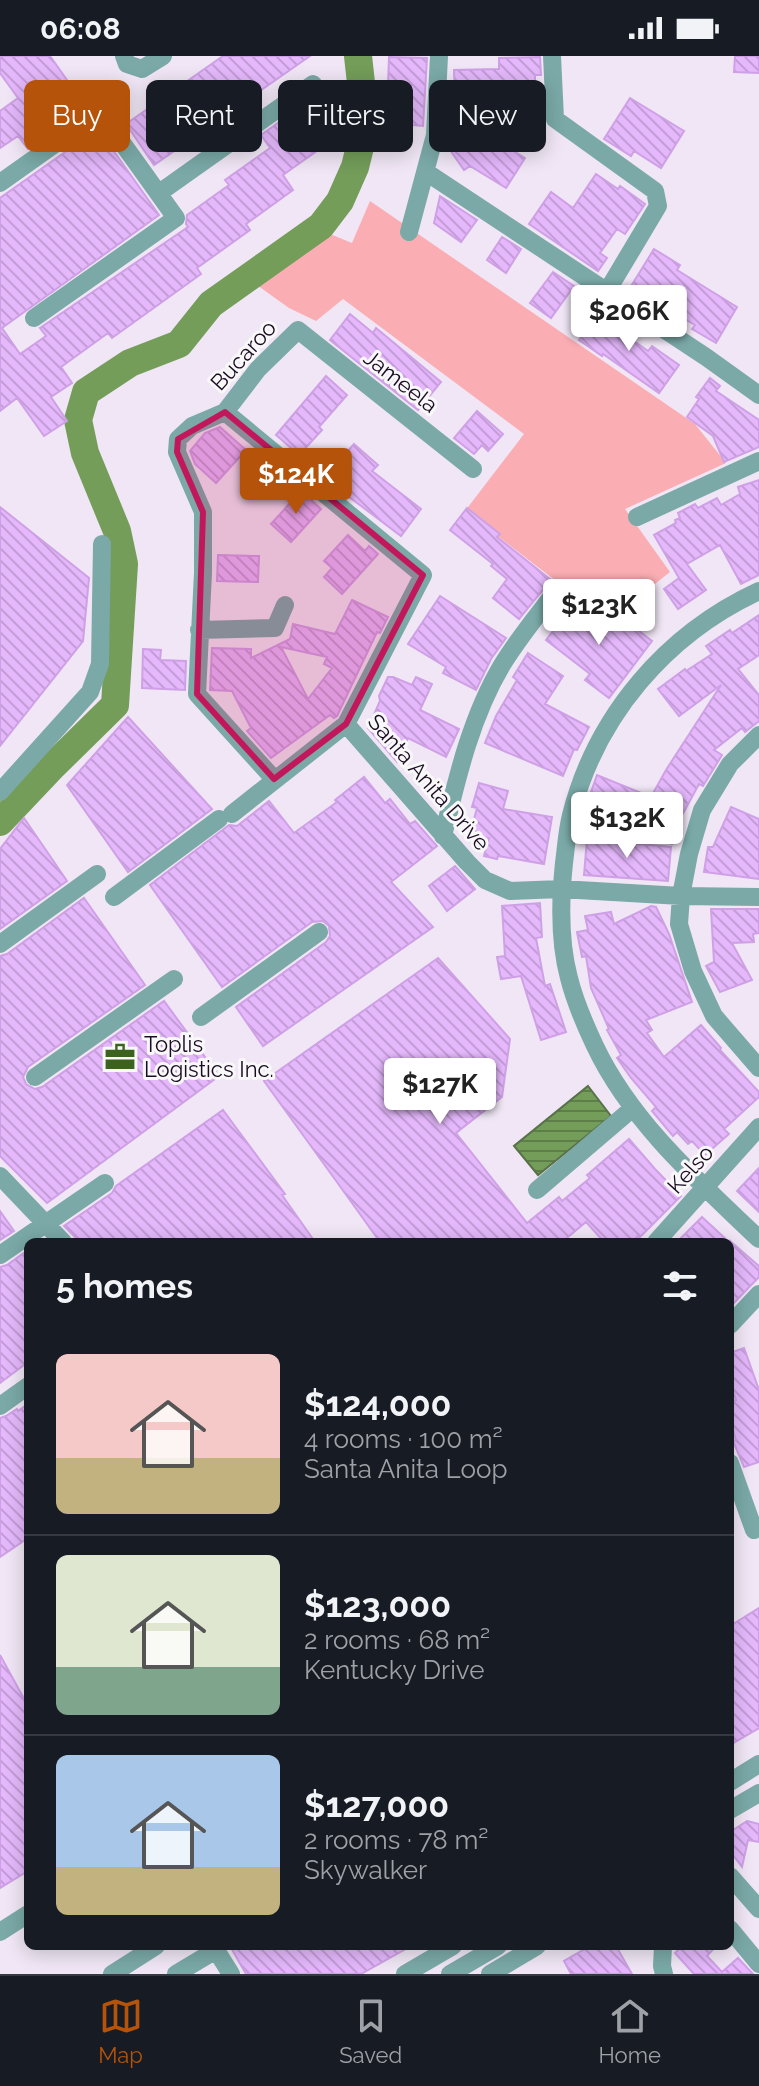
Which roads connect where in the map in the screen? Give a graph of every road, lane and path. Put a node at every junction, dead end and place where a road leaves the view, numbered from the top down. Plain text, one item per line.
1 (124, 56) edge
2 (163, 56) edge
3 (439, 56) edge
4 (552, 56) edge
5 (278, 109) edge
6 (426, 172) junction
7 (0, 183) edge
8 (159, 193) junction
9 (409, 232) dead end
10 (606, 293) junction
11 (34, 318) dead end
12 (298, 330) joint
13 (759, 395) edge
14 (225, 412) junction
15 (759, 461) edge
16 (473, 469) dead end
17 (637, 517) dead end
18 (102, 544) dead end
19 (557, 590) dead end
20 (759, 591) edge
21 (285, 605) dead end
22 (199, 630) junction
23 (346, 724) junction
24 (759, 735) edge
25 (274, 779) junction
26 (0, 792) edge
27 (443, 836) junction
28 (97, 874) dead end
29 (561, 889) junction
30 (681, 896) junction
31 (114, 897) dead end
32 (759, 897) edge
33 (319, 932) dead end
34 (0, 944) edge
35 (174, 979) dead end
36 (201, 1017) dead end
37 (759, 1068) edge
38 (35, 1077) dead end
39 (633, 1108) junction
40 (759, 1127) edge
41 (0, 1176) edge
42 (105, 1183) dead end
43 (705, 1188) junction
44 (537, 1190) dead end
45 (45, 1224) junction
46 (24, 1238) edge
47 (25, 1238) edge
48 (59, 1238) edge
49 (660, 1238) edge
50 (759, 1239) edge
51 (0, 1255) edge
52 (759, 1294) edge
53 (734, 1321) edge
54 (24, 1389) edge
55 (0, 1406) edge
56 (734, 1474) edge
57 (759, 1527) edge
58 (759, 1764) edge
59 (734, 1780) edge
60 (759, 1793) edge
61 (734, 1808) edge
62 (734, 1881) edge
63 (759, 1909) edge
64 (24, 1917) edge
65 (0, 1932) edge
66 (734, 1934) edge
67 (150, 1950) edge
68 (446, 1950) edge
69 (491, 1950) edge
70 (530, 1950) edge
71 (663, 1950) edge
72 (759, 1964) edge
73 (112, 1974) edge
74 (176, 1974) edge
75 (231, 1974) edge
76 (405, 1974) edge
77 (450, 1974) edge
78 (490, 1974) edge
79 (664, 1974) edge

1 - 2 street
3 - 6 street
4 - 10 street
5 - 8 street
6 - 9 street
6 - 10 street
7 - 8 street
8 - 11 street
10 - 13 street
12 - 14 street, Bucaroo
12 - 16 street, Jameela
14 - 22 street
14 - 23 street
15 - 17 street
18 - 26 street
19 - 27 street
20 - 29 street
21 - 22 street
22 - 25 street
23 - 25 street
23 - 27 street, Santa Anita Drive
24 - 30 street
25 - 31 street
27 - 29 street, Santa Anita Drive
28 - 34 street
29 - 30 street, Santa Anita Drive
29 - 39 street
30 - 32 street, Santa Anita Drive
30 - 37 street
33 - 36 street
35 - 38 street
39 - 43 street
39 - 44 street
40 - 43 street, Kelso
41 - 45 street
42 - 45 street
43 - 49 street, Kelso
43 - 50 street
45 - 47 street
45 - 48 street
46 - 51 street
52 - 53 street
54 - 55 street
56 - 57 street
58 - 59 street
60 - 61 street
62 - 63 street
64 - 65 street
66 - 72 street
67 - 73 street
68 - 76 street
69 - 77 street
70 - 78 street
71 - 79 street
74 - 75 street

